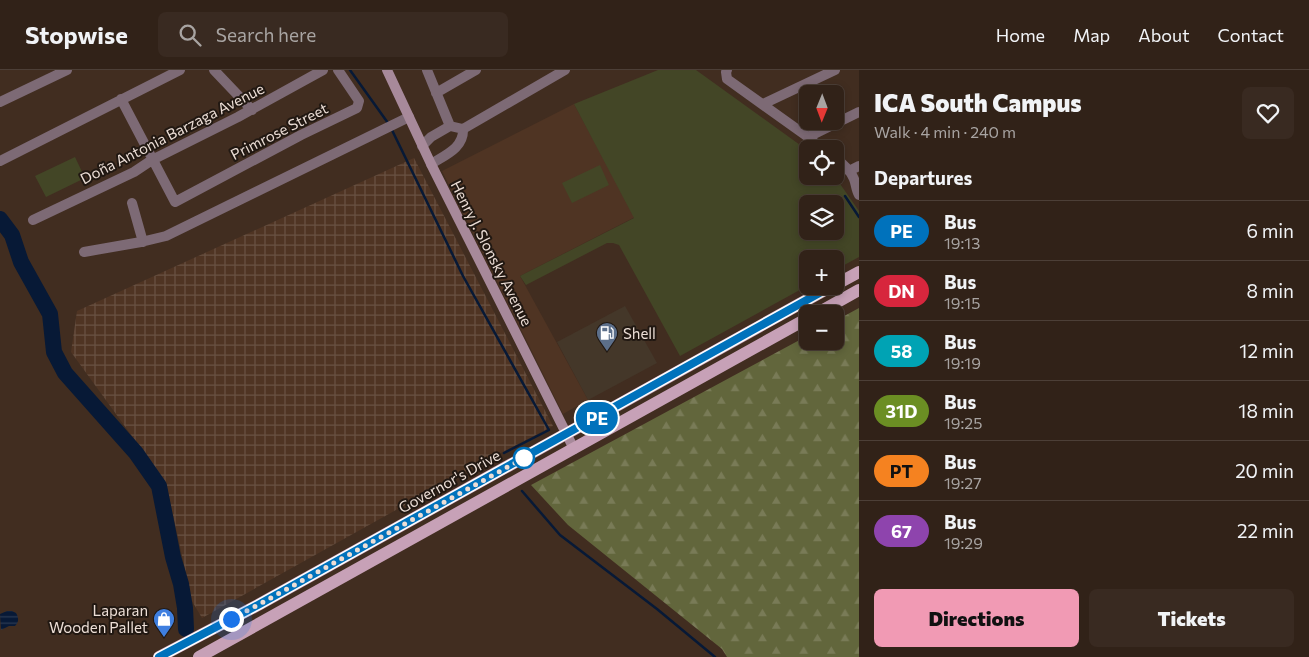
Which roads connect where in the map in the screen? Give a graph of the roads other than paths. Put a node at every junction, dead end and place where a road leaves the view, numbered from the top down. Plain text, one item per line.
1 (67, 70) edge
2 (180, 70) edge
3 (214, 70) edge
4 (323, 70) edge
5 (338, 70) edge
6 (387, 70) edge
7 (427, 70) edge
8 (476, 70) edge
9 (565, 70) edge
10 (835, 70) edge
11 (726, 71) edge
12 (436, 93) junction
13 (121, 99) junction
14 (0, 102) edge
15 (763, 104) junction
16 (252, 110) junction
17 (859, 112) edge
18 (409, 117) junction
19 (450, 126) junction
20 (463, 129) junction
21 (808, 138) junction
22 (811, 140) edge
23 (422, 146) junction
24 (152, 160) junction
25 (0, 161) edge
26 (430, 164) junction
27 (859, 166) edge
28 (844, 167) edge
29 (854, 178) edge
30 (859, 195) edge
31 (132, 203) dead end
32 (33, 220) dead end
33 (144, 242) junction
34 (84, 252) dead end
35 (859, 272) edge
36 (844, 280) edge
37 (859, 290) edge
38 (818, 295) edge
39 (832, 305) edge
40 (799, 323) edge
41 (566, 434) junction
42 (574, 449) junction
43 (158, 657) edge
44 (199, 657) edge

1 - 14 street
2 - 13 street
3 - 16 street
4 - 16 street, Doña Antonia Barzaga Avenue
5 - 24 street, Primrose Street
6 - 18 street, Henry J. Slonsky Avenue
7 - 12 street
8 - 12 street
9 - 20 street
10 - 15 street
11 - 15 street
12 - 19 street
13 - 24 street
13 - 25 street
15 - 21 street
16 - 24 street, Doña Antonia Barzaga Avenue
17 - 21 street
18 - 23 street, Henry J. Slonsky Avenue
18 - 33 street
19 - 20 street
19 - 23 street
20 - 26 street
21 - 22 street
23 - 26 street, Henry J. Slonsky Avenue
24 - 32 street, Doña Antonia Barzaga Avenue
26 - 41 street, Henry J. Slonsky Avenue
27 - 29 street
28 - 29 street
29 - 30 street
31 - 33 street
33 - 34 street
35 - 36 main road, Governor's Drive
37 - 39 main road
38 - 41 main road, Governor's Drive
40 - 42 main road
41 - 42 street, Henry J. Slonsky Avenue
41 - 43 main road, Governor's Drive
42 - 44 main road

